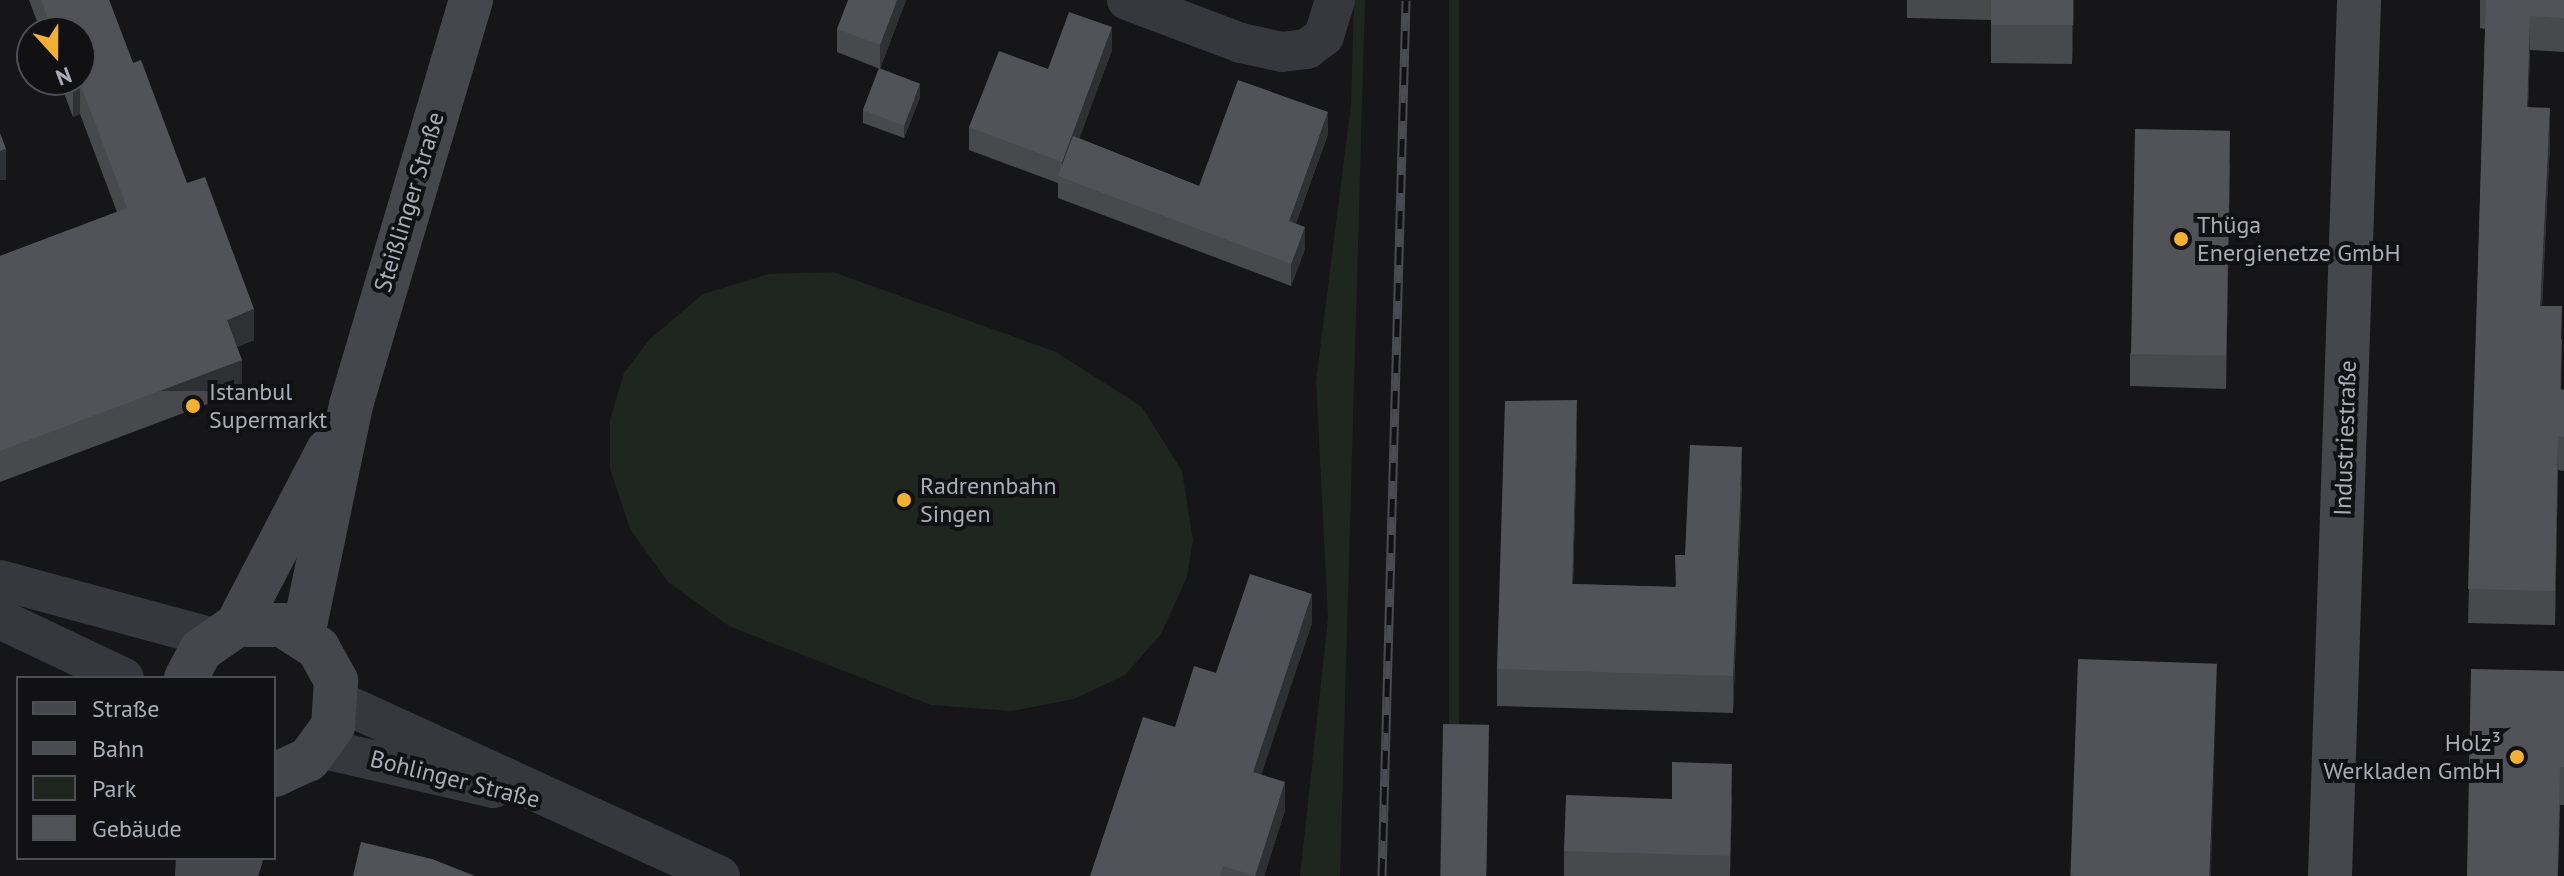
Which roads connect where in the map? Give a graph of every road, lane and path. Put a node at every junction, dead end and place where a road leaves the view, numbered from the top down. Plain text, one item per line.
1 (471, 0) edge
2 (1127, 0) edge
3 (1335, 0) edge
4 (2359, 0) edge
5 (351, 405) junction
6 (0, 580) edge
7 (0, 619) edge
8 (225, 632) junction
9 (303, 635) junction
10 (120, 676) edge
11 (188, 676) edge
12 (338, 701) junction
13 (320, 748) junction
14 (276, 774) edge
15 (590, 812) junction
16 (720, 876) edge
17 (2330, 876) edge

1 - 5 street, Steißlinger Straße
2 - 3 street
4 - 17 street, Industriestraße
5 - 8 street, Steißlinger Straße
5 - 9 street, Steißlinger Straße
6 - 8 street
7 - 10 street
8 - 9 street
8 - 11 street, Steißlinger Straße
9 - 12 street
12 - 13 street
12 - 15 street, Bohlinger Straße
13 - 14 street
13 - 15 street, Bohlinger Straße
15 - 16 street, Bohlinger Straße

